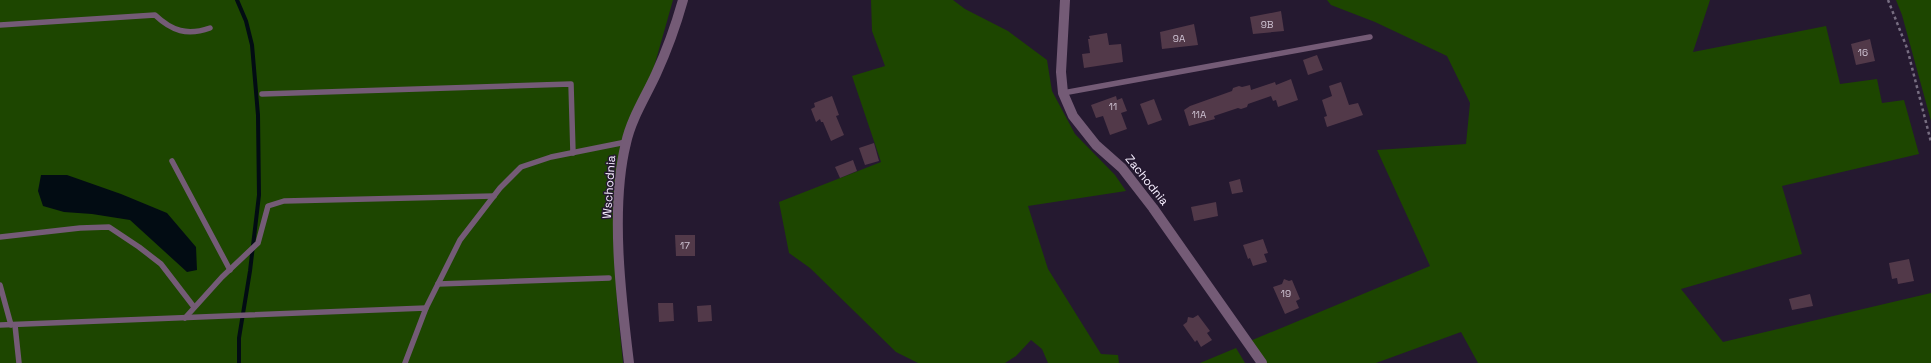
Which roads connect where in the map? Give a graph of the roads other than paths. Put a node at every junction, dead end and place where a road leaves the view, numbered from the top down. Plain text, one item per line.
1 (683, 0) edge
2 (1065, 0) edge
3 (0, 25) edge
4 (210, 28) dead end
5 (1370, 37) dead end
6 (1063, 93) junction
7 (262, 94) dead end
8 (626, 142) junction
9 (572, 153) junction
10 (172, 162) dead end
11 (494, 196) junction
12 (0, 237) edge
13 (230, 270) junction
14 (609, 278) dead end
15 (438, 284) junction
16 (0, 285) edge
17 (194, 307) junction
18 (426, 308) junction
19 (184, 318) junction
20 (0, 325) edge
21 (13, 325) junction
22 (19, 363) edge
23 (406, 363) edge
24 (629, 363) edge
25 (1262, 363) edge

1 - 8 street, Wschodnia
2 - 6 street, Zachodnia
3 - 4 lane
5 - 6 lane
6 - 25 street, Zachodnia
7 - 9 lane
8 - 9 lane
8 - 24 street, Wschodnia
9 - 11 lane
10 - 13 lane
11 - 13 lane
11 - 15 lane
12 - 17 lane
13 - 17 lane
14 - 15 lane
15 - 18 lane
16 - 21 lane
17 - 19 lane
18 - 19 lane
18 - 23 lane
19 - 21 lane
20 - 21 lane
21 - 22 lane

